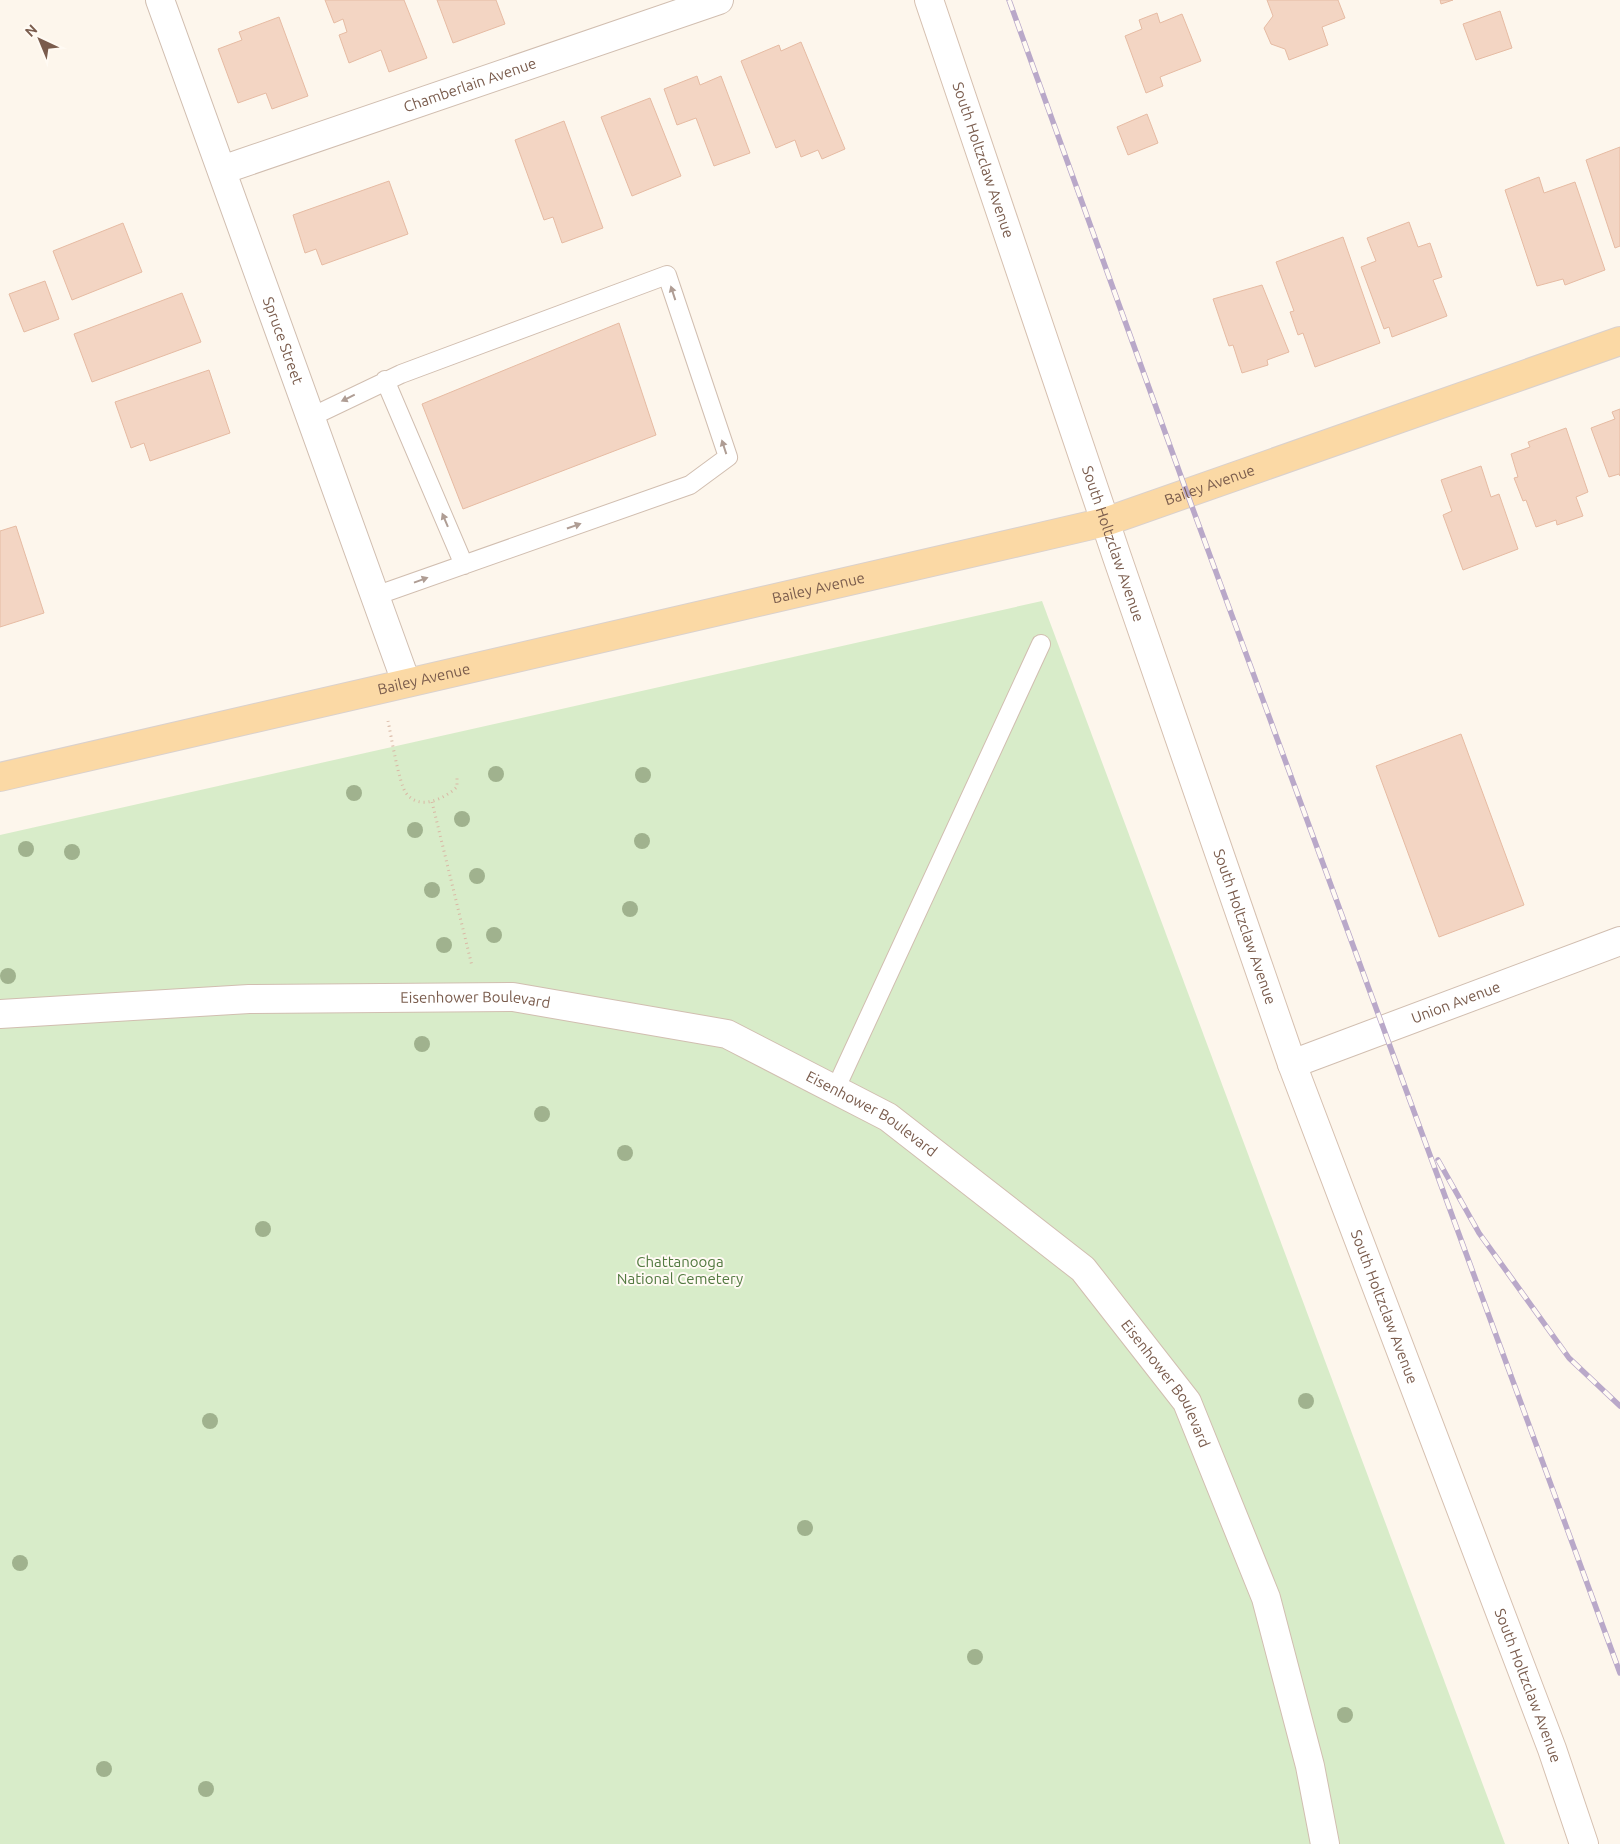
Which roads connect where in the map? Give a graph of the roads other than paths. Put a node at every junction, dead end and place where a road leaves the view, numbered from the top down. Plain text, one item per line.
1 (160, 0) edge
2 (719, 0) edge
3 (929, 0) edge
4 (222, 170) junction
5 (1620, 341) edge
6 (393, 377) junction
7 (310, 416) junction
8 (1105, 522) junction
9 (464, 565) junction
10 (375, 596) junction
11 (1041, 644) dead end
12 (406, 682) junction
13 (0, 777) edge
14 (1620, 941) edge
15 (0, 1014) edge
16 (1292, 1064) junction
17 (835, 1090) junction
18 (1325, 1844) edge
19 (1584, 1844) edge

1 - 4 street, Spruce Street
2 - 4 street, Chamberlain Avenue
3 - 8 street, South Holtzclaw Avenue
4 - 7 street, Spruce Street
5 - 8 main road, Bailey Avenue
6 -> 7 lane
9 -> 6 lane
9 -> 6 lane
7 - 10 street, Spruce Street
8 - 12 main road, Bailey Avenue
8 - 16 street, South Holtzclaw Avenue
10 -> 9 lane
10 - 12 street, Spruce Street
11 - 17 lane
12 - 13 main road, Bailey Avenue
14 - 16 street, Union Avenue
15 - 17 street, Eisenhower Boulevard
16 - 19 street, South Holtzclaw Avenue
17 - 18 street, Eisenhower Boulevard

